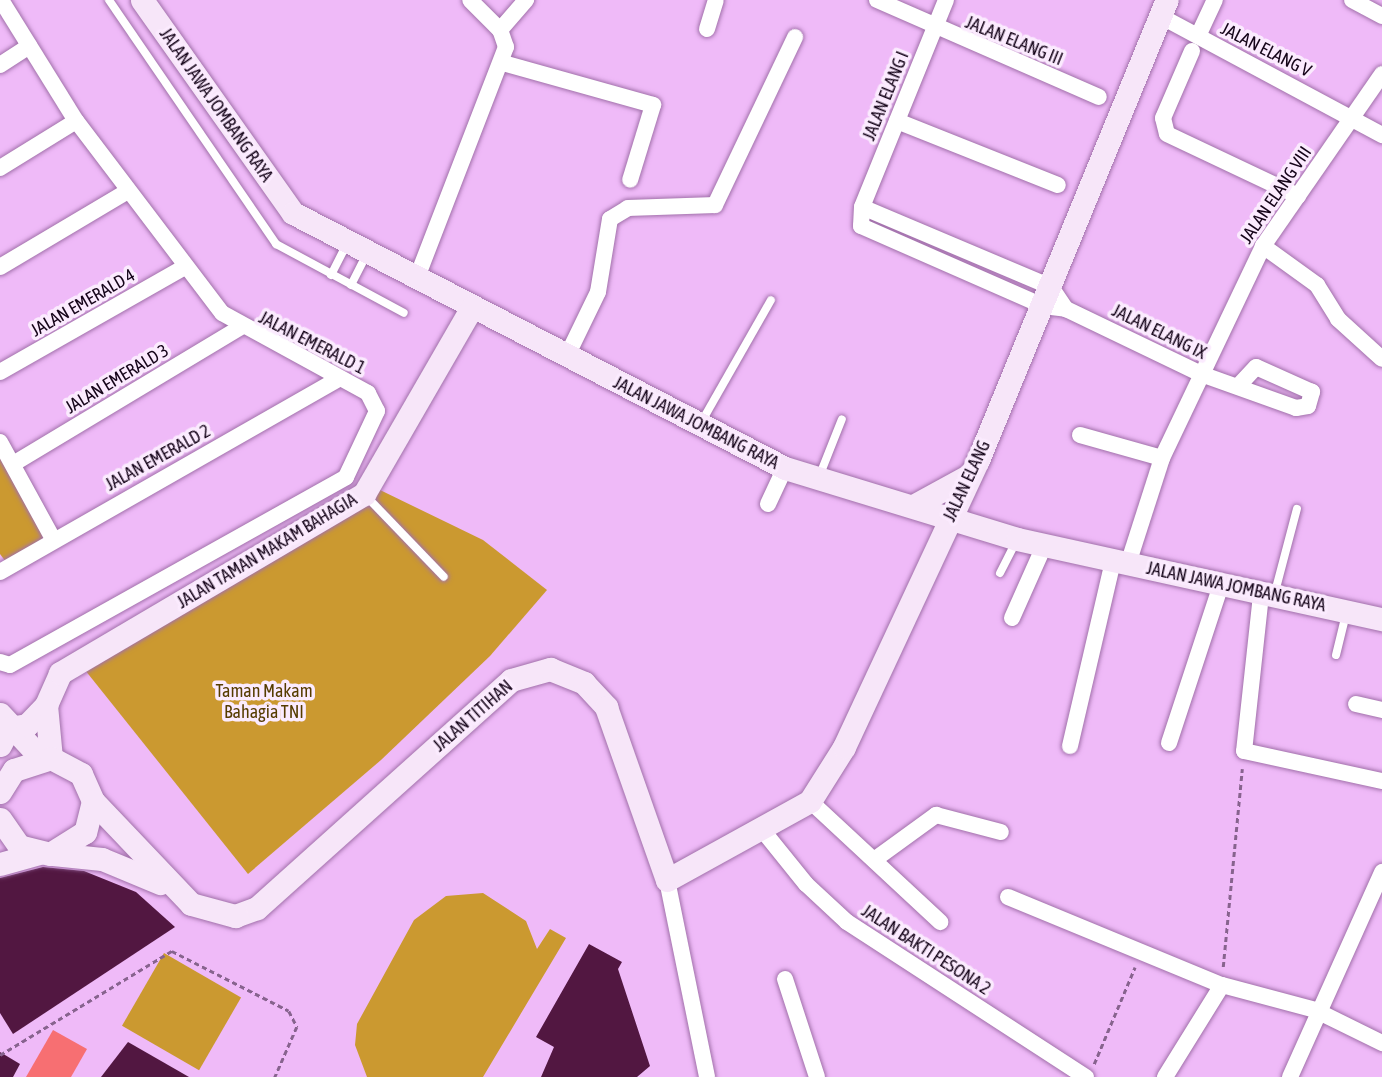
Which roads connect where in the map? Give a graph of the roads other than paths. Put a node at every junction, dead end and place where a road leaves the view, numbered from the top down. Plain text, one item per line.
1 (1, 0) edge
2 (109, 0) edge
3 (142, 0) edge
4 (470, 0) edge
5 (526, 0) edge
6 (716, 0) edge
7 (877, 0) edge
8 (946, 0) edge
9 (1215, 0) edge
10 (1352, 0) edge
11 (1164, 8) edge
12 (1382, 16) edge
13 (707, 29) dead end
14 (934, 29) junction
15 (500, 30) junction
16 (795, 37) dead end
17 (1195, 44) junction
18 (29, 46) junction
19 (503, 63) junction
20 (0, 65) edge
21 (1382, 74) edge
22 (1099, 97) dead end
23 (1353, 117) junction
24 (76, 121) junction
25 (897, 121) junction
26 (1382, 135) edge
27 (0, 169) edge
28 (630, 180) dead end
29 (1058, 184) dead end
30 (128, 191) junction
31 (1298, 196) junction
32 (862, 207) joint
33 (1263, 246) junction
34 (356, 251) junction
35 (0, 267) edge
36 (185, 267) junction
37 (331, 275) junction
38 (416, 280) junction
39 (351, 285) junction
40 (1047, 297) junction
41 (771, 300) dead end
42 (472, 307) junction
43 (404, 313) dead end
44 (241, 327) junction
45 (566, 358) junction
46 (1382, 359) edge
47 (0, 372) edge
48 (1201, 374) junction
49 (337, 380) junction
50 (1237, 386) dead end
51 (842, 419) dead end
52 (700, 424) junction
53 (1080, 435) dead end
54 (0, 442) edge
55 (1163, 458) junction
56 (13, 464) junction
57 (785, 467) junction
58 (971, 473) junction
59 (818, 480) junction
60 (364, 494) junction
61 (768, 504) dead end
62 (913, 506) junction
63 (1297, 509) dead end
64 (949, 520) junction
65 (52, 539) junction
66 (1017, 540) junction
67 (1044, 546) junction
68 (1121, 563) junction
69 (3, 564) edge
70 (1000, 573) dead end
71 (444, 577) dead end
72 (1221, 585) junction
73 (1267, 597) junction
74 (1347, 611) junction
75 (1012, 618) dead end
76 (1382, 618) edge
77 (1336, 655) dead end
78 (0, 662) edge
79 (1356, 704) dead end
80 (46, 705) junction
81 (1382, 710) edge
82 (3, 729) edge
83 (1169, 743) dead end
84 (1070, 746) dead end
85 (46, 758) junction
86 (1382, 781) edge
87 (2, 783) edge
88 (93, 801) junction
89 (810, 801) junction
90 (0, 819) edge
91 (764, 831) junction
92 (1001, 832) dead end
93 (44, 853) junction
94 (874, 860) junction
95 (0, 864) edge
96 (1382, 872) edge
97 (667, 880) junction
98 (176, 891) junction
99 (1008, 897) dead end
100 (940, 922) dead end
101 (785, 979) dead end
102 (1222, 985) junction
103 (1315, 1010) junction
104 (1382, 1042) edge
105 (708, 1077) edge
106 (817, 1077) edge
107 (1087, 1077) edge
108 (1165, 1077) edge
109 (1290, 1077) edge

1 - 18 street, JALAN EMERALD 1
2 - 37 lane
3 - 34 main road, JALAN JAWA JOMBANG RAYA
4 - 15 street
5 - 15 street
6 - 13 street
7 - 14 street, JALAN ELANG III
8 - 14 street, JALAN ELANG I
9 - 17 street
10 - 12 street
11 - 17 street, JALAN ELANG V
11 - 40 main road, JALAN ELANG
14 - 22 street, JALAN ELANG III
14 - 25 street, JALAN ELANG I
15 - 19 street
16 - 45 street
17 - 23 street, JALAN ELANG V
17 - 31 street
18 - 20 street
18 - 24 street, JALAN EMERALD 1
19 - 28 street
19 - 38 street
21 - 23 street, JALAN ELANG VIII
23 - 26 street, JALAN ELANG V
23 - 31 street, JALAN ELANG VIII
24 - 27 street
24 - 30 street, JALAN EMERALD 1
25 - 29 street
25 - 32 street, JALAN ELANG I
30 - 35 street
30 - 36 street, JALAN EMERALD 1
31 - 33 street, JALAN ELANG VIII
32 - 40 street, JALAN ELANG IX
33 - 46 street
33 - 48 street, JALAN ELANG VIII
34 - 37 lane
34 - 38 main road, JALAN JAWA JOMBANG RAYA
34 - 39 lane
36 - 44 street, JALAN EMERALD 1
36 - 47 street, JALAN EMERALD 4
37 - 39 lane
38 - 42 main road, JALAN JAWA JOMBANG RAYA
39 - 43 lane
40 - 48 street, JALAN ELANG IX
40 - 58 main road, JALAN ELANG
41 - 52 lane
42 - 45 main road, JALAN JAWA JOMBANG RAYA
42 - 60 main road, JALAN TAMAN MAKAM BAHAGIA
44 - 49 street, JALAN EMERALD 1
44 - 56 street, JALAN EMERALD 3
45 - 52 main road, JALAN JAWA JOMBANG RAYA
48 - 50 street, JALAN ELANG IX
48 - 55 street, JALAN ELANG VIII
49 - 65 street, JALAN EMERALD 2
49 - 78 street, JALAN EMERALD 1
51 - 59 lane
52 - 57 main road, JALAN JAWA JOMBANG RAYA
53 - 55 street
54 - 56 street
55 - 68 street, JALAN ELANG VIII
56 - 65 street
57 - 59 main road, JALAN JAWA JOMBANG RAYA
57 - 61 street
58 - 62 main road
58 - 64 main road, JALAN ELANG
59 - 62 main road, JALAN JAWA JOMBANG RAYA
60 - 71 lane
60 - 80 main road, JALAN TAMAN MAKAM BAHAGIA
62 - 64 main road, JALAN JAWA JOMBANG RAYA
63 - 73 lane
64 - 66 main road, JALAN JAWA JOMBANG RAYA
64 - 89 main road, JALAN ELANG
65 - 69 street, JALAN EMERALD 2
66 - 67 main road, JALAN JAWA JOMBANG RAYA
66 - 70 lane
67 - 68 main road, JALAN JAWA JOMBANG RAYA
67 - 75 street
68 - 72 main road, JALAN JAWA JOMBANG RAYA
68 - 84 street, JALAN ELANG VIII
72 - 73 main road, JALAN JAWA JOMBANG RAYA
72 - 83 street
73 - 74 main road, JALAN JAWA JOMBANG RAYA
73 - 86 street
74 - 76 main road, JALAN JAWA JOMBANG RAYA
74 - 77 lane
79 - 81 street
80 - 82 main road
80 - 85 main road, JALAN TAMAN MAKAM BAHAGIA
82 - 85 main road, JALAN TITIHAN
85 - 87 main road
85 - 88 main road, JALAN TITIHAN
88 - 93 main road
88 - 98 main road, JALAN TITIHAN
89 - 91 main road, JALAN ELANG
89 - 94 street
90 - 93 main road
91 - 97 main road, JALAN ELANG
91 - 107 street, JALAN BAKTI PESONA 2
92 - 94 street
93 - 95 main road
93 - 98 main road, JALAN TITIHAN
94 - 100 street
96 - 103 street
97 - 98 main road, JALAN TITIHAN
97 - 105 street, JALAN TITIHAN
99 - 102 street
101 - 106 street
102 - 103 street
102 - 108 street
103 - 104 street
103 - 109 street

